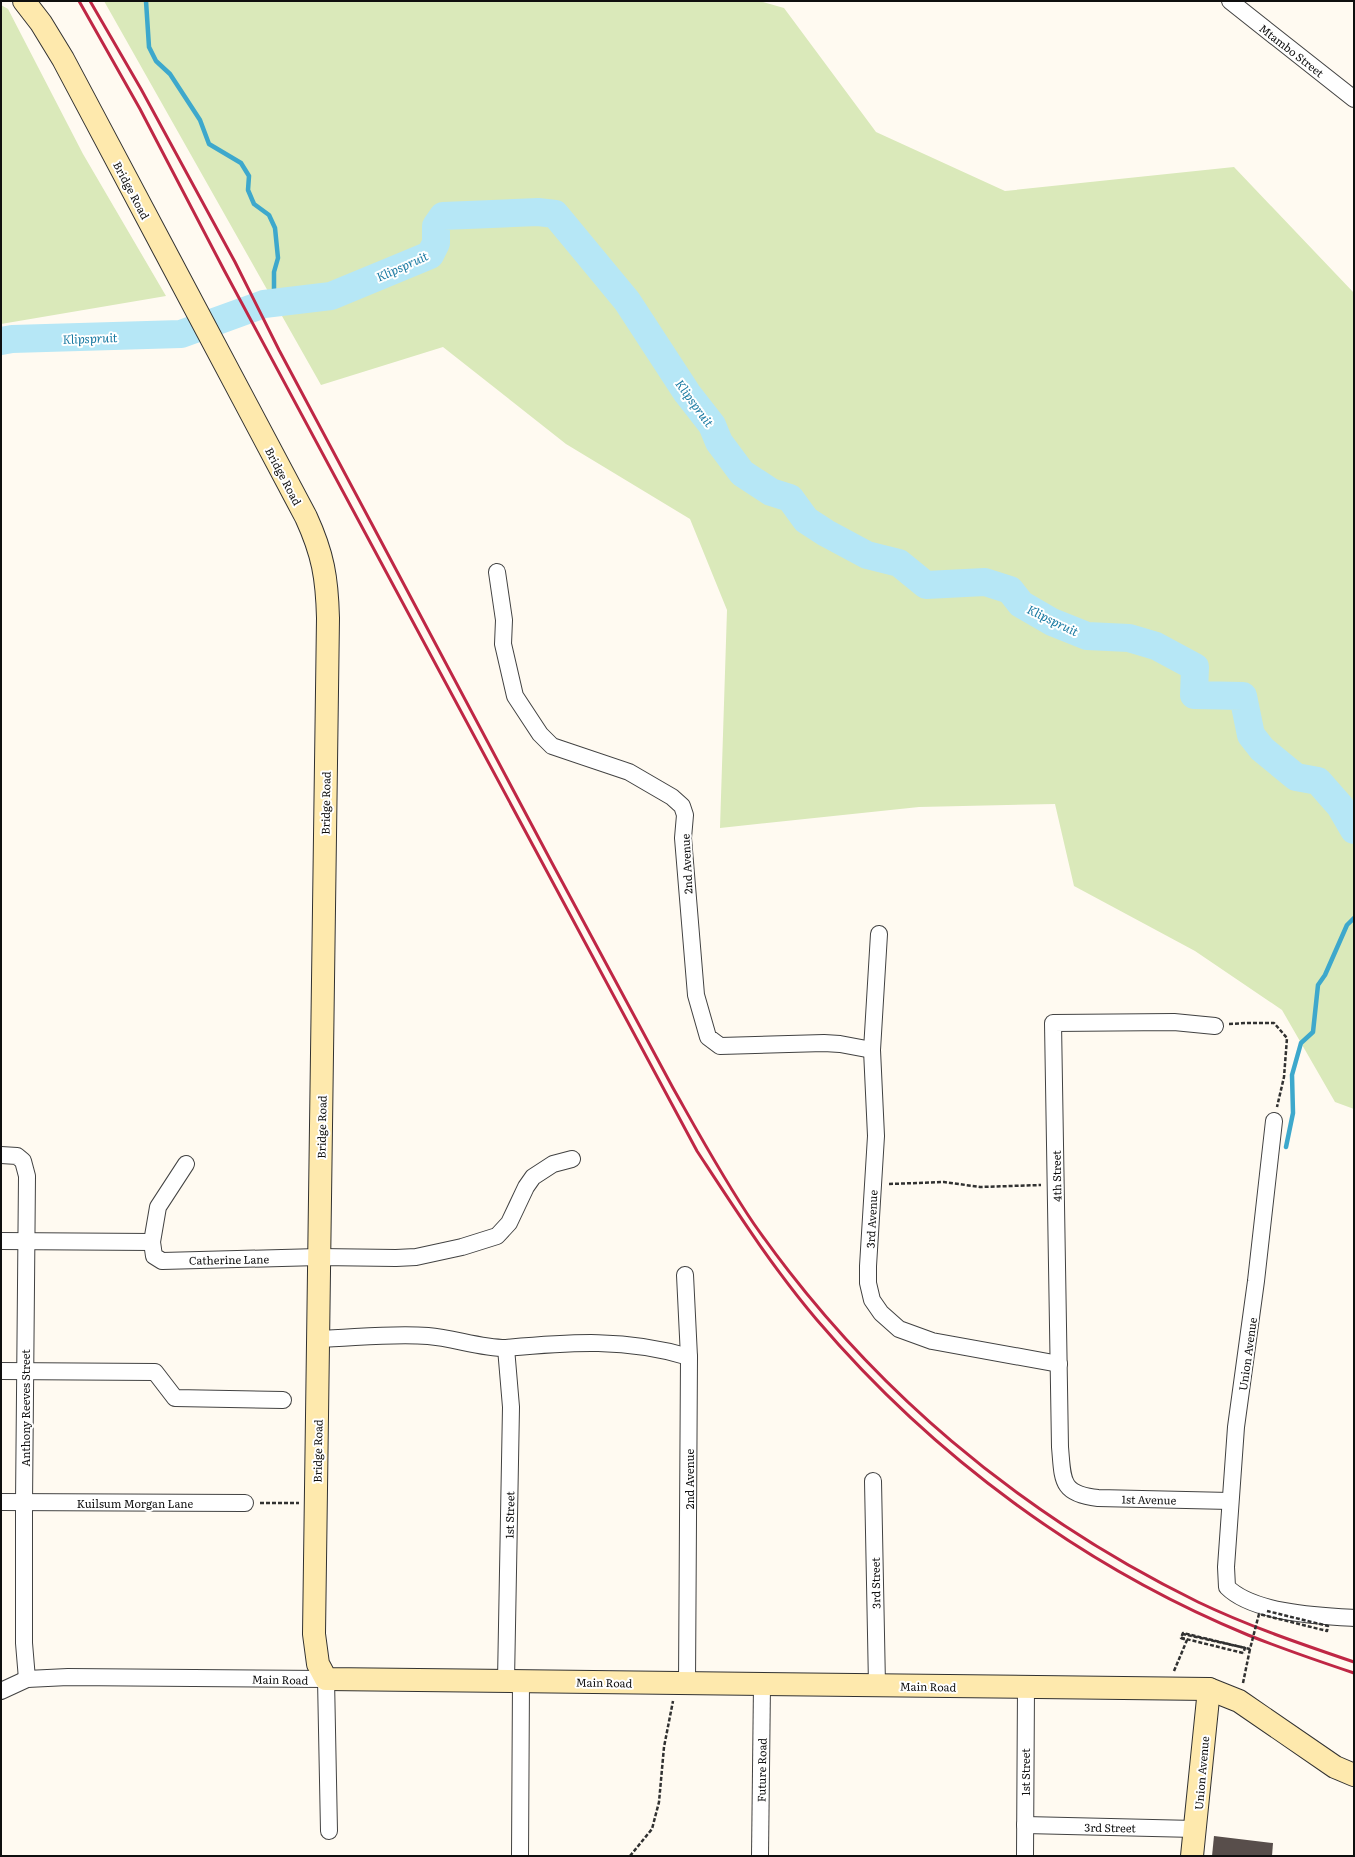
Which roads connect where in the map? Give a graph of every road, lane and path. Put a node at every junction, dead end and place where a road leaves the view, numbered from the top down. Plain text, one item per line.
1 (24, 1) edge
2 (1230, 1) edge
3 (1354, 98) edge
4 (497, 572) dead end
5 (879, 934) dead end
6 (1215, 1026) joint
7 (872, 1050) junction
8 (1274, 1121) joint
9 (1, 1155) edge
10 (572, 1159) dead end
11 (186, 1164) dead end
12 (873, 1184) junction
13 (1056, 1184) junction
14 (1, 1241) edge
15 (27, 1242) junction
16 (152, 1242) junction
17 (319, 1257) junction
18 (685, 1275) dead end
19 (318, 1338) junction
20 (506, 1348) junction
21 (689, 1357) junction
22 (1059, 1364) junction
23 (1, 1371) edge
24 (25, 1372) junction
25 (283, 1400) dead end
26 (873, 1481) dead end
27 (1070, 1489) joint
28 (1230, 1501) junction
29 (1, 1502) edge
30 (24, 1503) junction
31 (245, 1503) joint
32 (316, 1503) junction
33 (1267, 1611) dead end
34 (1354, 1618) edge
35 (1250, 1649) junction
36 (1244, 1676) dead end
37 (326, 1679) junction
38 (513, 1681) junction
39 (10, 1682) edge
40 (683, 1683) junction
41 (762, 1684) junction
42 (878, 1686) junction
43 (1026, 1687) junction
44 (1170, 1689) junction
45 (1209, 1689) junction
46 (1354, 1775) edge
47 (1025, 1825) junction
48 (1195, 1829) junction
49 (329, 1831) dead end
50 (520, 1856) edge
51 (630, 1856) edge
52 (760, 1856) edge
53 (1025, 1856) edge
54 (1192, 1856) edge

1 - 17 street, Bridge Road
2 - 3 street, Mtambo Street
4 - 7 street, 2nd Avenue
5 - 7 street, 3rd Avenue
6 - 8 path
6 - 13 street, 4th Street
7 - 12 street, 3rd Avenue
8 - 28 street, Union Avenue
9 - 15 street, Anthony Reeves Street
10 - 17 street, Catherine Lane
11 - 16 street
12 - 13 path
12 - 22 street, 3rd Avenue
13 - 22 street, 4th Street
14 - 15 street
15 - 16 street
15 - 24 street, Anthony Reeves Street
16 - 17 street, Catherine Lane
17 - 19 street, Bridge Road
18 - 21 street, 2nd Avenue
19 - 20 street
19 - 32 street, Bridge Road
20 - 21 street
20 - 38 street, 1st Street
21 - 40 street, 2nd Avenue
22 - 27 street, 4th Street
23 - 24 street
24 - 25 street
24 - 30 street, Anthony Reeves Street
26 - 42 street, 3rd Street
27 - 28 street, 1st Avenue
28 - 34 street, Union Avenue
29 - 30 street, Kuilsum Morgan Lane
30 - 31 street, Kuilsum Morgan Lane
30 - 39 street, Anthony Reeves Street
31 - 32 path
32 - 37 street, Bridge Road
33 - 35 path, bridge
35 - 36 path
35 - 44 path, bridge
37 - 38 street, Main Road
37 - 39 street, Main Road
37 - 49 street
38 - 40 street, Main Road
38 - 50 street, 1st Street
40 - 41 street, Main Road
40 - 51 path
41 - 42 street, Main Road
41 - 52 street, Future Road
42 - 43 street, Main Road
43 - 44 street, Main Road
43 - 47 street, 1st Street
44 - 45 street, Main Road
45 - 46 street
45 - 48 street, Union Avenue
47 - 48 street, 3rd Street
47 - 53 street, 1st Street
48 - 54 street, Union Avenue

